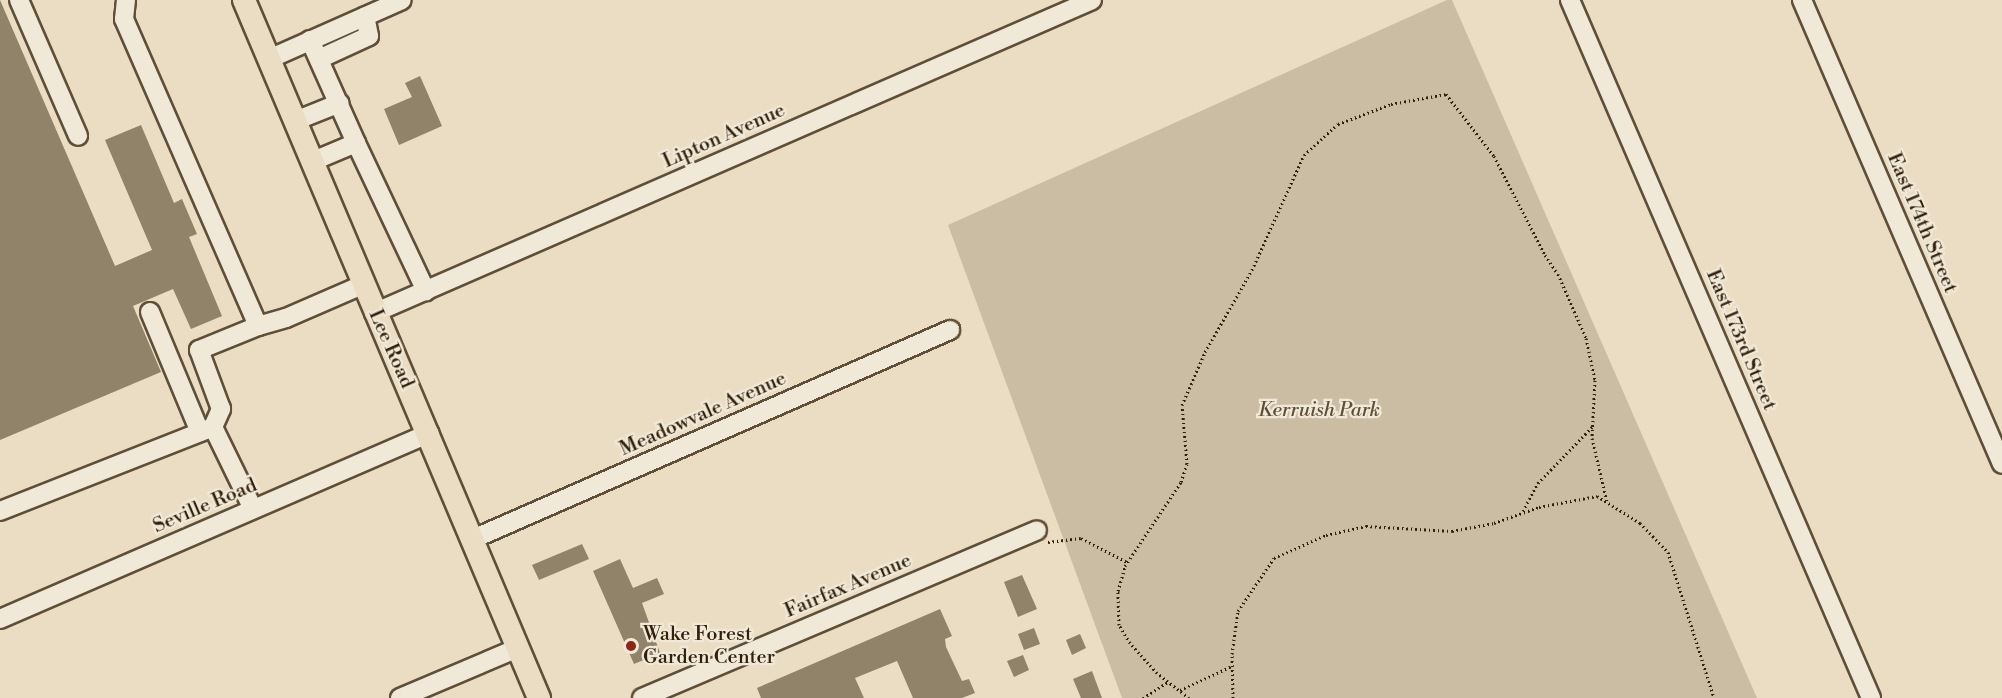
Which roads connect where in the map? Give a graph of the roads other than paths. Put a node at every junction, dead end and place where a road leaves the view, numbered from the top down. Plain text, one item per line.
1 (19, 0) edge
2 (126, 0) edge
3 (244, 0) edge
4 (402, 0) edge
5 (1092, 0) edge
6 (1570, 0) edge
7 (1802, 0) edge
8 (365, 16) junction
9 (310, 40) junction
10 (269, 59) junction
11 (318, 59) junction
12 (340, 103) junction
13 (295, 121) junction
14 (78, 136) dead end
15 (356, 143) junction
16 (311, 162) junction
17 (362, 285) junction
18 (426, 291) junction
19 (150, 312) dead end
20 (374, 313) junction
21 (258, 326) junction
22 (950, 330) dead end
23 (206, 429) junction
24 (429, 433) junction
25 (2002, 464) edge
26 (253, 510) junction
27 (0, 511) edge
28 (1040, 536) road end
29 (473, 539) junction
30 (0, 619) edge
31 (518, 648) junction
32 (400, 698) edge
33 (539, 698) edge
34 (642, 698) edge
35 (1871, 698) edge

1 - 14 street
2 - 21 street
3 - 10 main road, Lee Road
4 - 8 street
5 - 18 street, Lipton Avenue
6 - 35 street, East 173rd Street
7 - 25 street, East 174th Street
8 - 9 street
8 - 11 street
9 - 10 street
9 - 11 street
10 - 13 main road, Lee Road
11 - 12 street
12 - 13 street
12 - 15 street
13 - 16 main road, Lee Road
15 - 16 street
15 - 18 street
16 - 17 main road, Lee Road
17 - 20 main road, Lee Road
17 - 21 street
18 - 20 street, Lipton Avenue
19 - 23 street
20 - 24 main road, Lee Road
21 - 23 street
22 - 29 street, Meadowvale Avenue
23 - 26 street
23 - 27 street
24 - 26 street, Seville Road
24 - 29 main road, Lee Road
26 - 30 street, Seville Road
28 - 34 street, Fairfax Avenue
29 - 31 main road, Lee Road
31 - 32 street
31 - 33 main road, Lee Road

